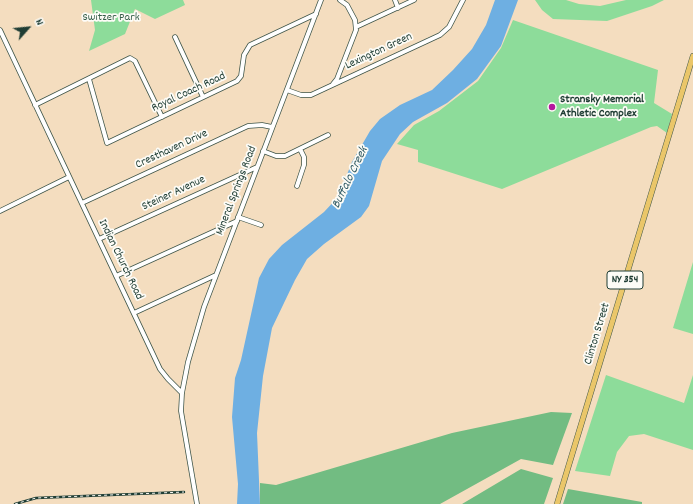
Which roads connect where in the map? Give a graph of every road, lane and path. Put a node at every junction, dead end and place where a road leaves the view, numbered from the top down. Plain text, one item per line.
1 (321, 0) edge
2 (340, 0) edge
3 (395, 0) edge
4 (414, 0) edge
5 (464, 0) edge
6 (398, 8) junction
7 (316, 13) junction
8 (356, 27) junction
9 (0, 30) edge
10 (175, 37) dead end
11 (693, 56) edge
12 (89, 79) junction
13 (331, 86) junction
14 (287, 90) junction
15 (203, 97) junction
16 (35, 104) junction
17 (162, 117) junction
18 (272, 128) junction
19 (328, 135) dead end
20 (300, 149) junction
21 (263, 151) junction
22 (257, 167) junction
23 (69, 177) junction
24 (297, 186) dead end
25 (82, 203) junction
26 (0, 211) edge
27 (237, 219) junction
28 (261, 225) dead end
29 (99, 239) junction
30 (216, 275) junction
31 (116, 276) junction
32 (134, 313) junction
33 (182, 393) junction
34 (197, 504) edge
35 (557, 504) edge

1 - 7 street, Mineral Springs Road
2 - 8 street
3 - 6 street
4 - 6 street
5 - 13 street, Lexington Green
6 - 8 street
7 - 14 street, Mineral Springs Road
7 - 15 street, Royal Coach Road
8 - 13 street
9 - 16 street, Indian Church Road
10 - 15 street
11 - 35 main road, Clinton Street / NY 354
12 - 16 street
12 - 17 street
12 - 17 street, Royal Coach Road
13 - 14 street, Lexington Green
14 - 18 street, Mineral Springs Road
15 - 17 street, Royal Coach Road
16 - 23 street, Indian Church Road
18 - 21 street, Mineral Springs Road
18 - 25 street, Cresthaven Drive
19 - 20 street
20 - 21 street
20 - 24 street
21 - 22 street, Mineral Springs Road
22 - 27 street, Mineral Springs Road
22 - 29 street, Steiner Avenue
23 - 25 street, Indian Church Road
23 - 26 street
25 - 29 street, Indian Church Road
27 - 28 street
27 - 30 street, Mineral Springs Road
27 - 31 street
29 - 31 street, Indian Church Road
30 - 32 street
30 - 33 street, Mineral Springs Road
31 - 32 street, Indian Church Road
32 - 33 street, Indian Church Road
33 - 34 street

